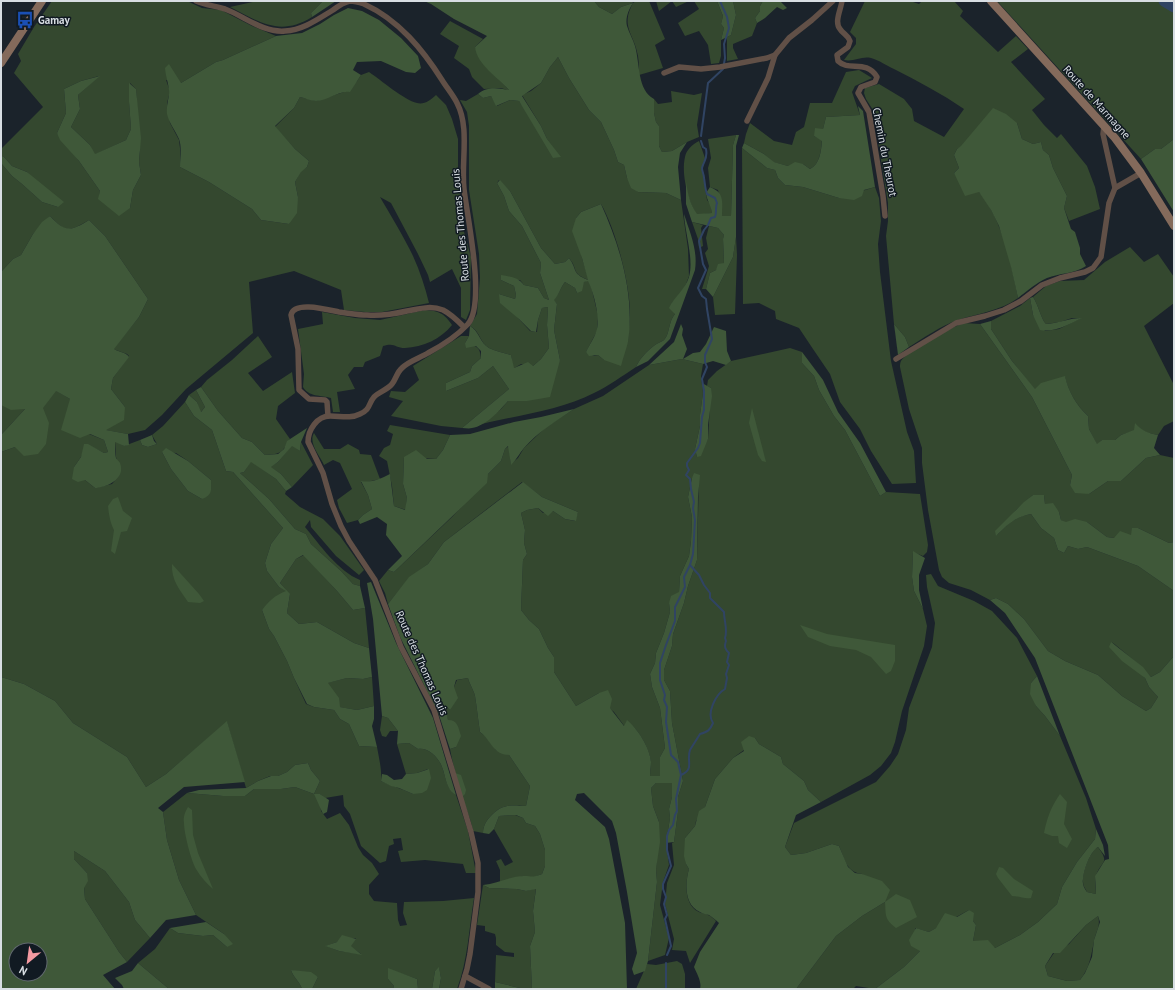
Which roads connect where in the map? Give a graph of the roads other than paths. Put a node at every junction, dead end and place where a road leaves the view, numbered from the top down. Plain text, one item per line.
1 (42, 1) edge
2 (196, 1) edge
3 (833, 1) edge
4 (842, 1) edge
5 (991, 1) edge
6 (775, 55) junction
7 (1, 63) edge
8 (664, 73) dead end
9 (747, 121) dead end
10 (1104, 126) junction
11 (1141, 173) junction
12 (1115, 188) junction
13 (885, 216) dead end
14 (1174, 226) edge
15 (464, 327) junction
16 (896, 359) dead end
17 (328, 416) junction
18 (465, 976) junction
19 (461, 989) edge
20 (489, 989) edge

1 - 7 main road
2 - 15 street, Route des Thomas Louis
3 - 6 street
4 - 13 street, Chemin du Theurot
5 - 10 main road, Route de Marmagne
6 - 8 street
6 - 9 street
10 - 11 main road, Route de Marmagne
10 - 12 street
11 - 12 street
11 - 14 main road, Route de Marmagne
12 - 16 street
15 - 17 street, Route des Thomas Louis
15 - 17 street
17 - 18 street, Route des Thomas Louis
18 - 19 street, Route des Thomas Louis
18 - 20 street

